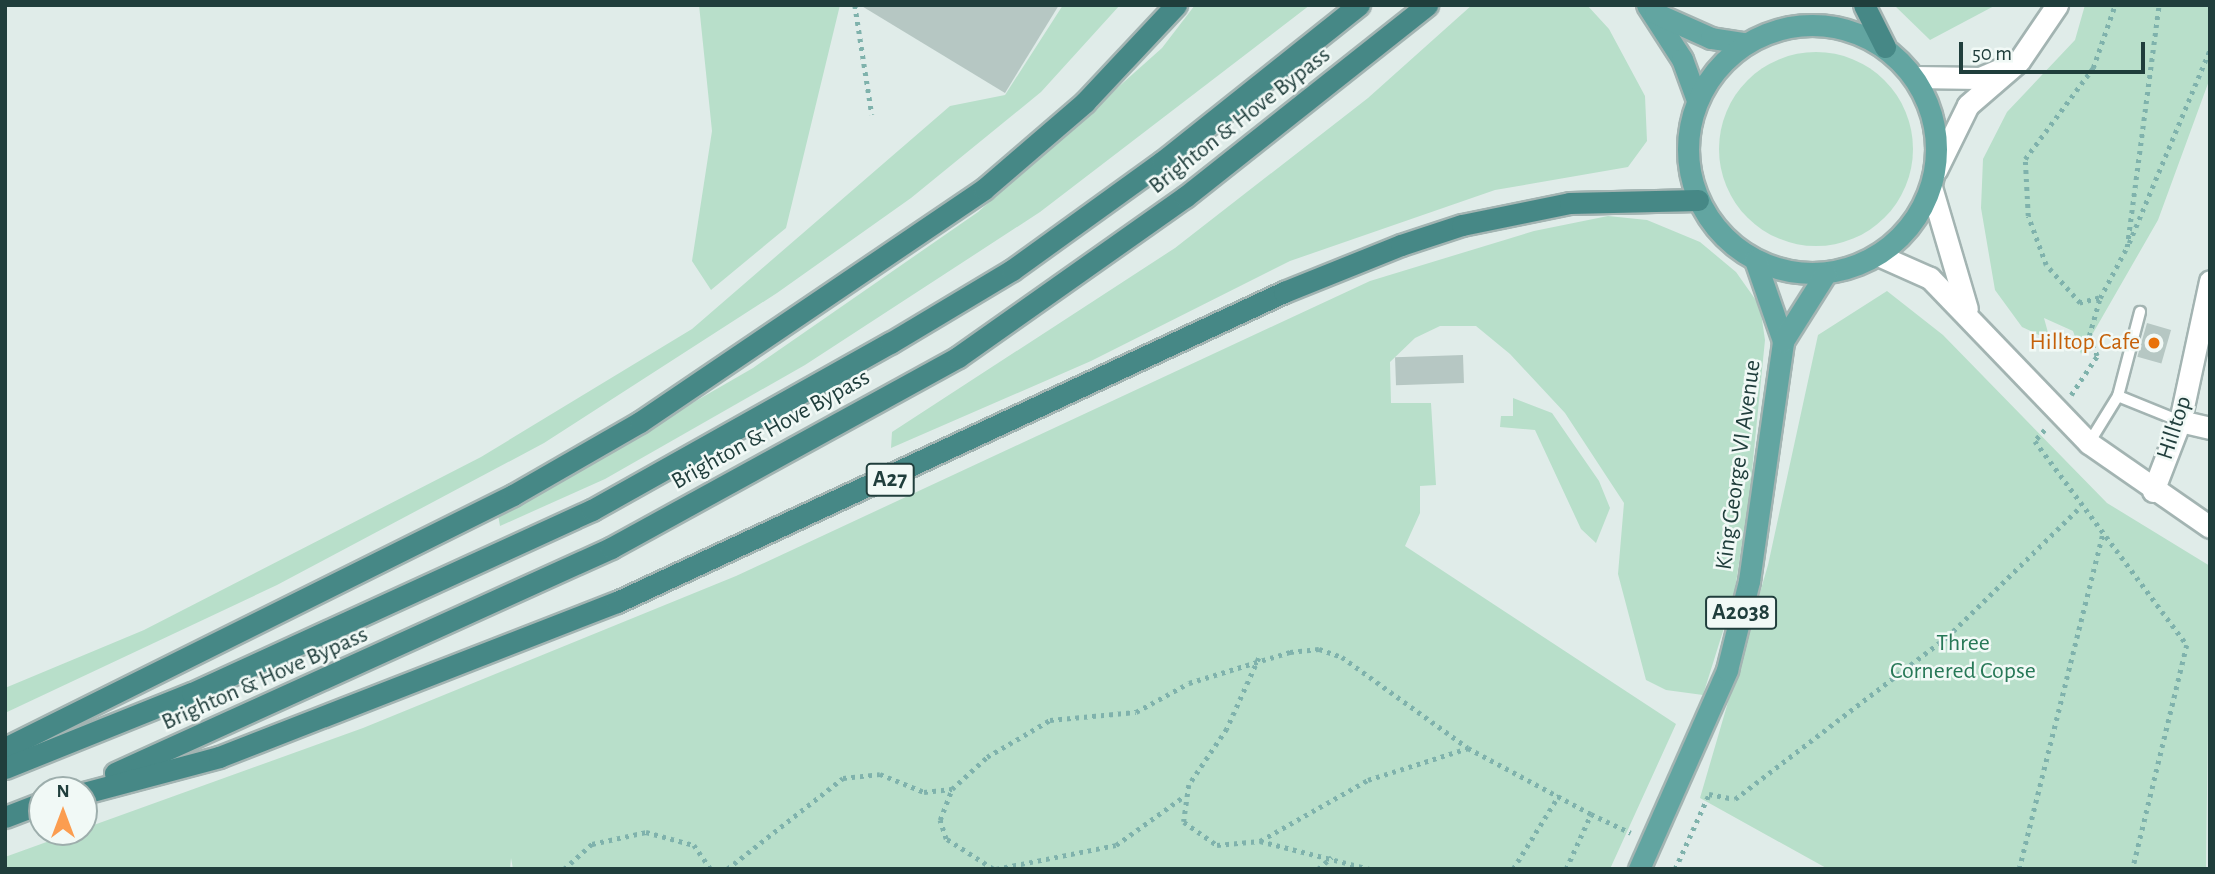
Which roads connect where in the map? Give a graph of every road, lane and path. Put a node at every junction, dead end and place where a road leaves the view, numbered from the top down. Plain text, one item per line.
1 (855, 5) edge
2 (1176, 5) edge
3 (1359, 5) edge
4 (1427, 5) edge
5 (1864, 5) edge
6 (2057, 5) edge
7 (2115, 5) edge
8 (2159, 5) edge
9 (1650, 8) edge
10 (1744, 43) junction
11 (1885, 47) junction
12 (2210, 49) edge
13 (2019, 61) junction
14 (1915, 77) junction
15 (1697, 100) junction
16 (872, 115) dead end
17 (1933, 178) junction
18 (1698, 200) junction
19 (2127, 247) junction
20 (1878, 255) junction
21 (1755, 260) junction
22 (1826, 273) junction
23 (2210, 281) edge
24 (2100, 298) junction
25 (1968, 311) junction
26 (2140, 312) dead end
27 (1783, 341) junction
28 (2118, 396) junction
29 (2059, 414) junction
30 (2180, 421) junction
31 (2210, 428) edge
32 (2089, 443) junction
33 (2153, 491) junction
34 (2080, 507) junction
35 (2210, 527) edge
36 (2102, 535) junction
37 (1260, 657) junction
38 (5, 748) edge
39 (1468, 748) junction
40 (5, 768) edge
41 (98, 781) edge
42 (98, 789) edge
43 (952, 789) junction
44 (1559, 794) junction
45 (1184, 796) junction
46 (28, 809) edge
47 (1591, 814) junction
48 (5, 817) edge
49 (1259, 841) junction
50 (1651, 843) junction
51 (1683, 855) junction
52 (1332, 857) junction
53 (564, 869) edge
54 (711, 869) edge
55 (727, 869) edge
56 (995, 869) edge
57 (1318, 869) edge
58 (1370, 869) edge
59 (1513, 869) edge
60 (1566, 869) edge
61 (1639, 869) edge
62 (1675, 869) edge
63 (2019, 869) edge
64 (2133, 869) edge

1 - 16 path
2 - 38 highway
3 - 40 highway, Brighton & Hove Bypass
4 - 41 highway, Brighton & Hove Bypass
5 - 11 highway
6 - 13 street
7 - 24 path
8 - 19 path
9 - 10 main road
9 - 15 main road
10 - 11 main road
10 - 15 main road
11 - 14 main road
12 - 19 path
13 - 14 street
13 - 17 street
14 - 17 main road
15 - 18 main road
17 - 20 main road
17 - 25 street
18 - 21 main road
18 - 42 highway, A27
19 - 24 path
20 - 22 main road
20 - 25 street
21 - 22 main road
21 - 27 main road, King George VI Avenue / A2038
22 - 27 main road, King George VI Avenue / A2038
23 - 30 street, Hilltop
24 - 29 path
25 - 29 street
26 - 28 lane
27 - 50 main road, King George VI Avenue / A2038
28 - 30 lane
28 - 32 lane
29 - 32 street
29 - 34 path
30 - 31 street
30 - 33 street, Hilltop
32 - 33 street
33 - 35 street
34 - 36 path
34 - 51 path
36 - 63 path
36 - 64 path
37 - 39 path
37 - 43 path
37 - 45 path
39 - 44 path
39 - 49 path
43 - 55 path
43 - 56 path
44 - 47 path
44 - 59 path
45 - 49 path
45 - 56 path
46 - 48 highway
47 - 50 path
47 - 60 path
49 - 52 path
50 - 51 path
50 - 61 main road, King George VI Avenue / A2038
51 - 62 path
52 - 57 path
52 - 58 path
53 - 54 path

